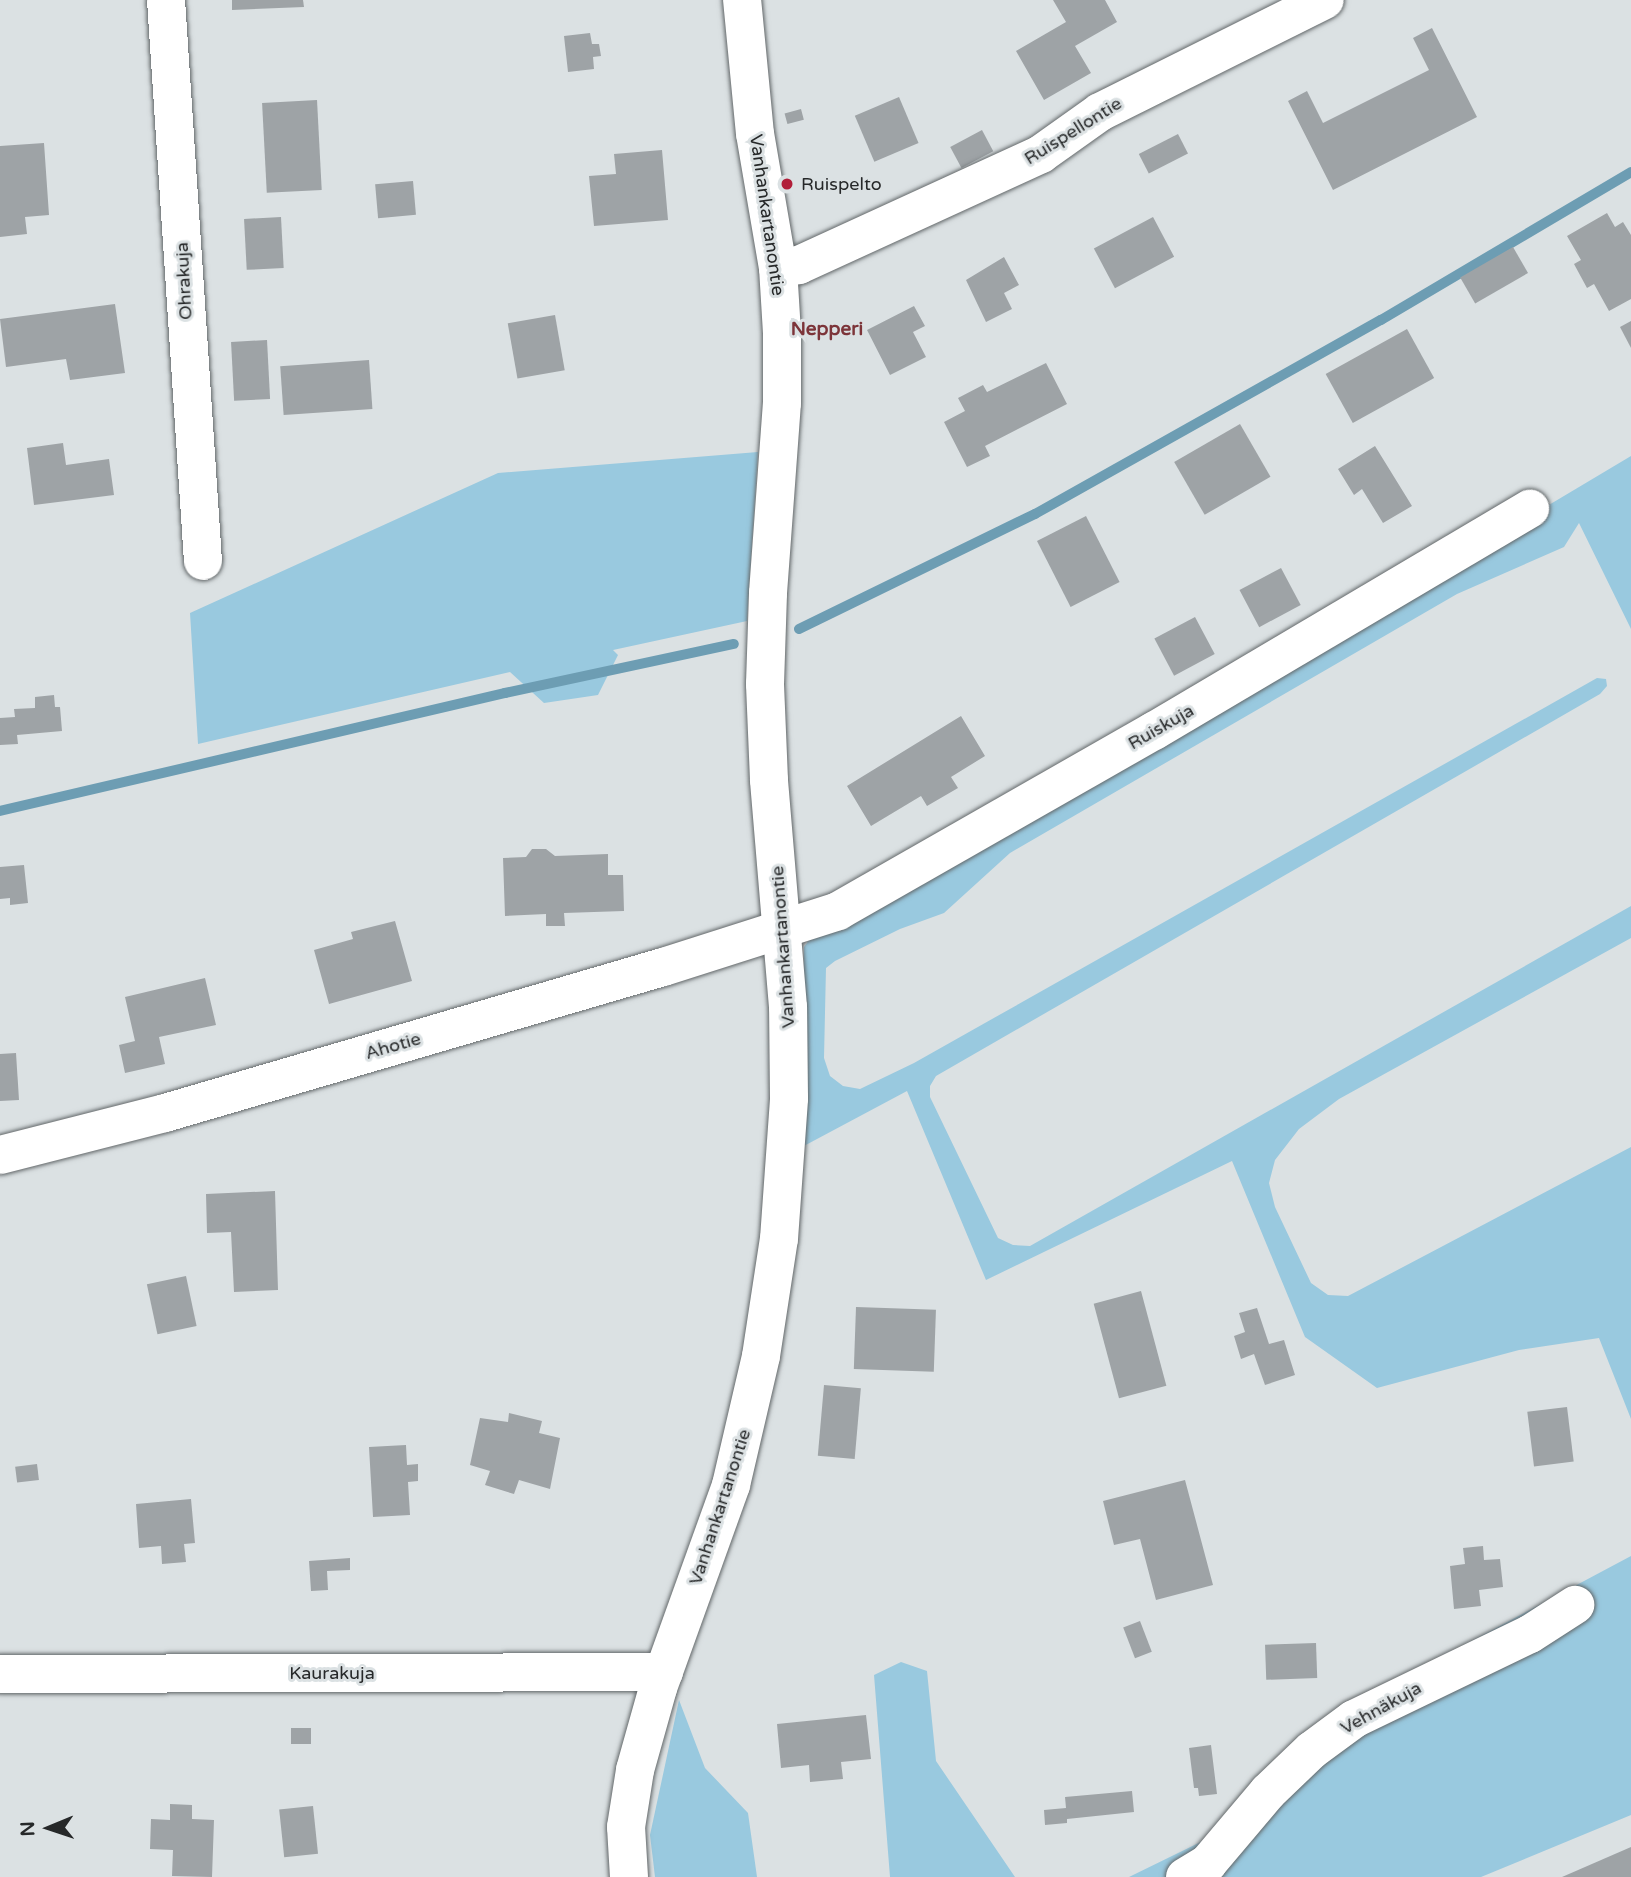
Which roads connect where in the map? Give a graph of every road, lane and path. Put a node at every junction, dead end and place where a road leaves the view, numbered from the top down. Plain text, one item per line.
1 (166, 0) edge
2 (741, 0) edge
3 (1325, 0) edge
4 (778, 268) junction
5 (1530, 509) dead end
6 (203, 561) dead end
7 (784, 929) junction
8 (0, 1156) edge
9 (1575, 1605) dead end
10 (664, 1672) junction
11 (0, 1674) edge
12 (629, 1877) edge
13 (1185, 1877) edge

1 - 6 street, Ohrakuja
2 - 4 street, Vanhankartanontie
3 - 4 street, Ruispellontie
4 - 7 street, Vanhankartanontie
5 - 7 street, Ruiskuja
7 - 8 street, Ahotie
7 - 10 street, Vanhankartanontie
9 - 13 street, Vehnäkuja
10 - 11 street, Kaurakuja
10 - 12 street, Vanhankartanontie

